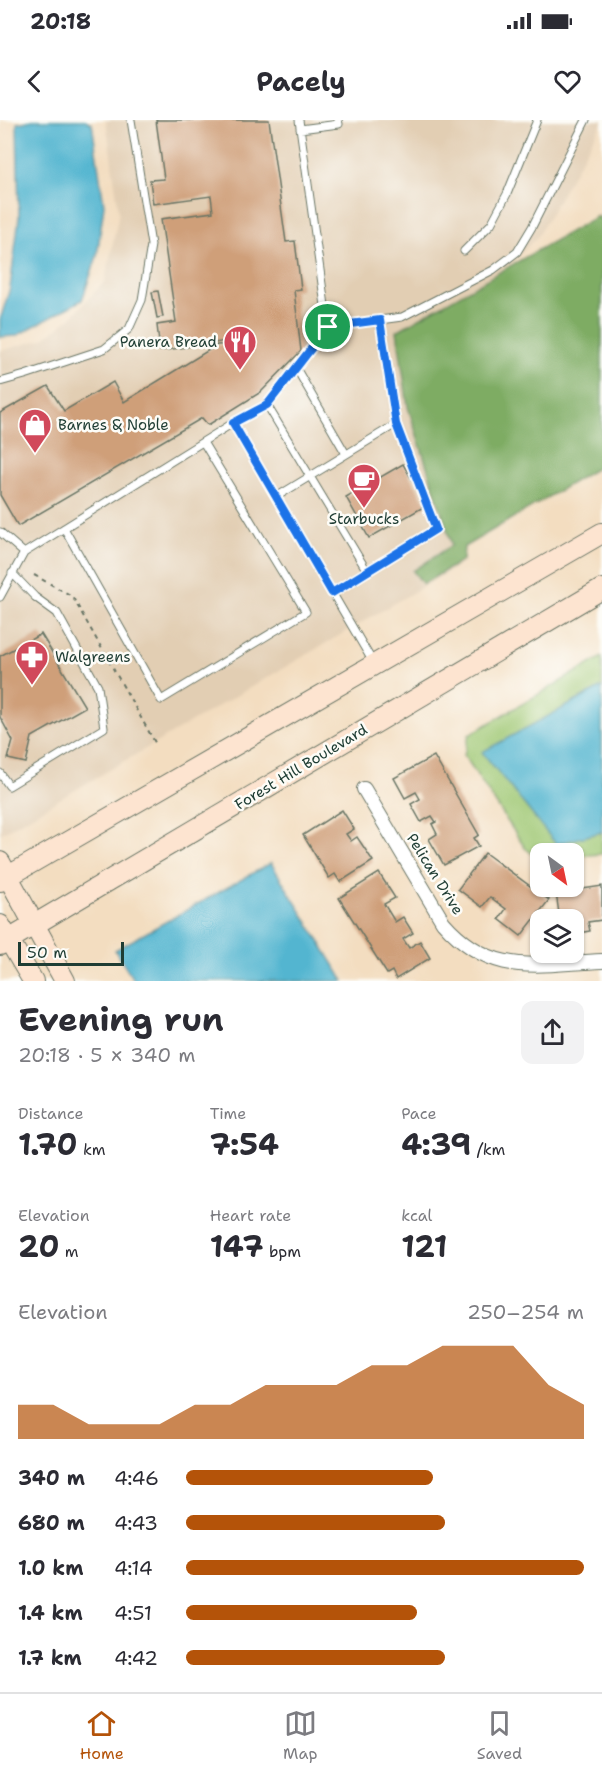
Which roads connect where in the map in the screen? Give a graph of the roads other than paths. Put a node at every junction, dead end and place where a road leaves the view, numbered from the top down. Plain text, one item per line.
1 (131, 120) edge
2 (299, 120) edge
3 (338, 120) edge
4 (537, 120) edge
5 (586, 120) edge
6 (300, 129) junction
7 (464, 251) dead end
8 (380, 320) junction
9 (328, 327) junction
10 (296, 368) junction
11 (0, 382) edge
12 (267, 405) junction
13 (233, 423) junction
14 (396, 424) junction
15 (203, 441) junction
16 (346, 454) junction
17 (310, 477) junction
18 (276, 497) junction
19 (64, 528) junction
20 (0, 532) edge
21 (602, 532) edge
22 (24, 553) junction
23 (367, 571) junction
24 (12, 573) junction
25 (3, 585) edge
26 (602, 589) edge
27 (332, 593) junction
28 (0, 597) edge
29 (374, 665) junction
30 (0, 773) edge
31 (364, 789) dead end
32 (3, 873) edge
33 (35, 924) junction
34 (3, 936) edge
35 (602, 961) edge
36 (33, 981) edge
37 (65, 981) edge

1 - 11 lane
2 - 6 lane
3 - 6 lane
4 - 7 lane
5 - 8 lane
6 - 9 lane
8 - 9 lane
8 - 14 lane
9 - 10 lane
10 - 12 lane
10 - 16 lane
12 - 13 lane
12 - 17 lane
13 - 15 lane
13 - 18 lane
14 - 16 lane
14 - 23 lane
15 - 19 lane
15 - 19 lane
16 - 17 lane
17 - 18 lane
17 - 23 lane
18 - 27 lane
19 - 22 lane
20 - 22 lane
21 - 29 main road
22 - 24 lane
23 - 27 lane
24 - 25 lane
24 - 30 lane
25 - 28 lane
26 - 33 main road, Forest Hill Boulevard
27 - 29 lane
29 - 32 main road
31 - 35 street, Pelican Drive
32 - 33 main road
33 - 34 main road, Forest Hill Boulevard
33 - 37 main road
34 - 36 main road

